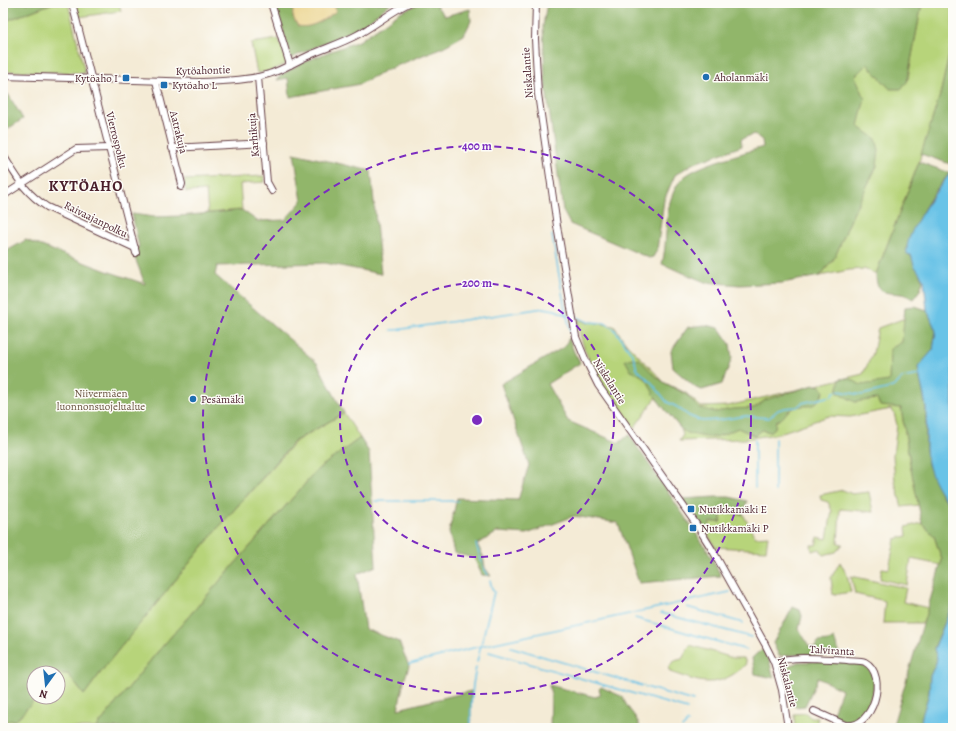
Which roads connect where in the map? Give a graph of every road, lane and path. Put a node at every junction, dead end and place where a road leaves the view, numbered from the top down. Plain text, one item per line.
1 (72, 3) edge
2 (271, 3) edge
3 (409, 3) edge
4 (536, 3) edge
5 (290, 65) junction
6 (3, 76) edge
7 (258, 76) junction
8 (91, 78) junction
9 (156, 81) junction
10 (264, 143) junction
11 (109, 148) junction
12 (172, 148) junction
13 (3, 155) edge
14 (22, 185) junction
15 (181, 187) dead end
16 (272, 191) dead end
17 (3, 196) edge
18 (135, 251) joint
19 (774, 662) junction
20 (814, 711) dead end
21 (788, 728) edge

1 - 8 street, Vierrospolku
2 - 5 street
3 - 5 street, Kytöahontie
4 - 19 street, Niskalantie
5 - 7 street, Kytöahontie
6 - 8 street, Kytöahontie
7 - 9 street, Kytöahontie
7 - 10 street, Karhikuja
8 - 9 street, Kytöahontie
8 - 11 street, Vierrospolku
9 - 12 street, Aatrakuja
10 - 12 street
10 - 16 street, Karhikuja
11 - 14 street
11 - 18 street, Vierrospolku
12 - 15 street, Aatrakuja
13 - 14 street, Raivaajanpolku
14 - 17 street
14 - 18 street, Raivaajanpolku
19 - 20 street, Talviranta
19 - 21 street, Niskalantie

